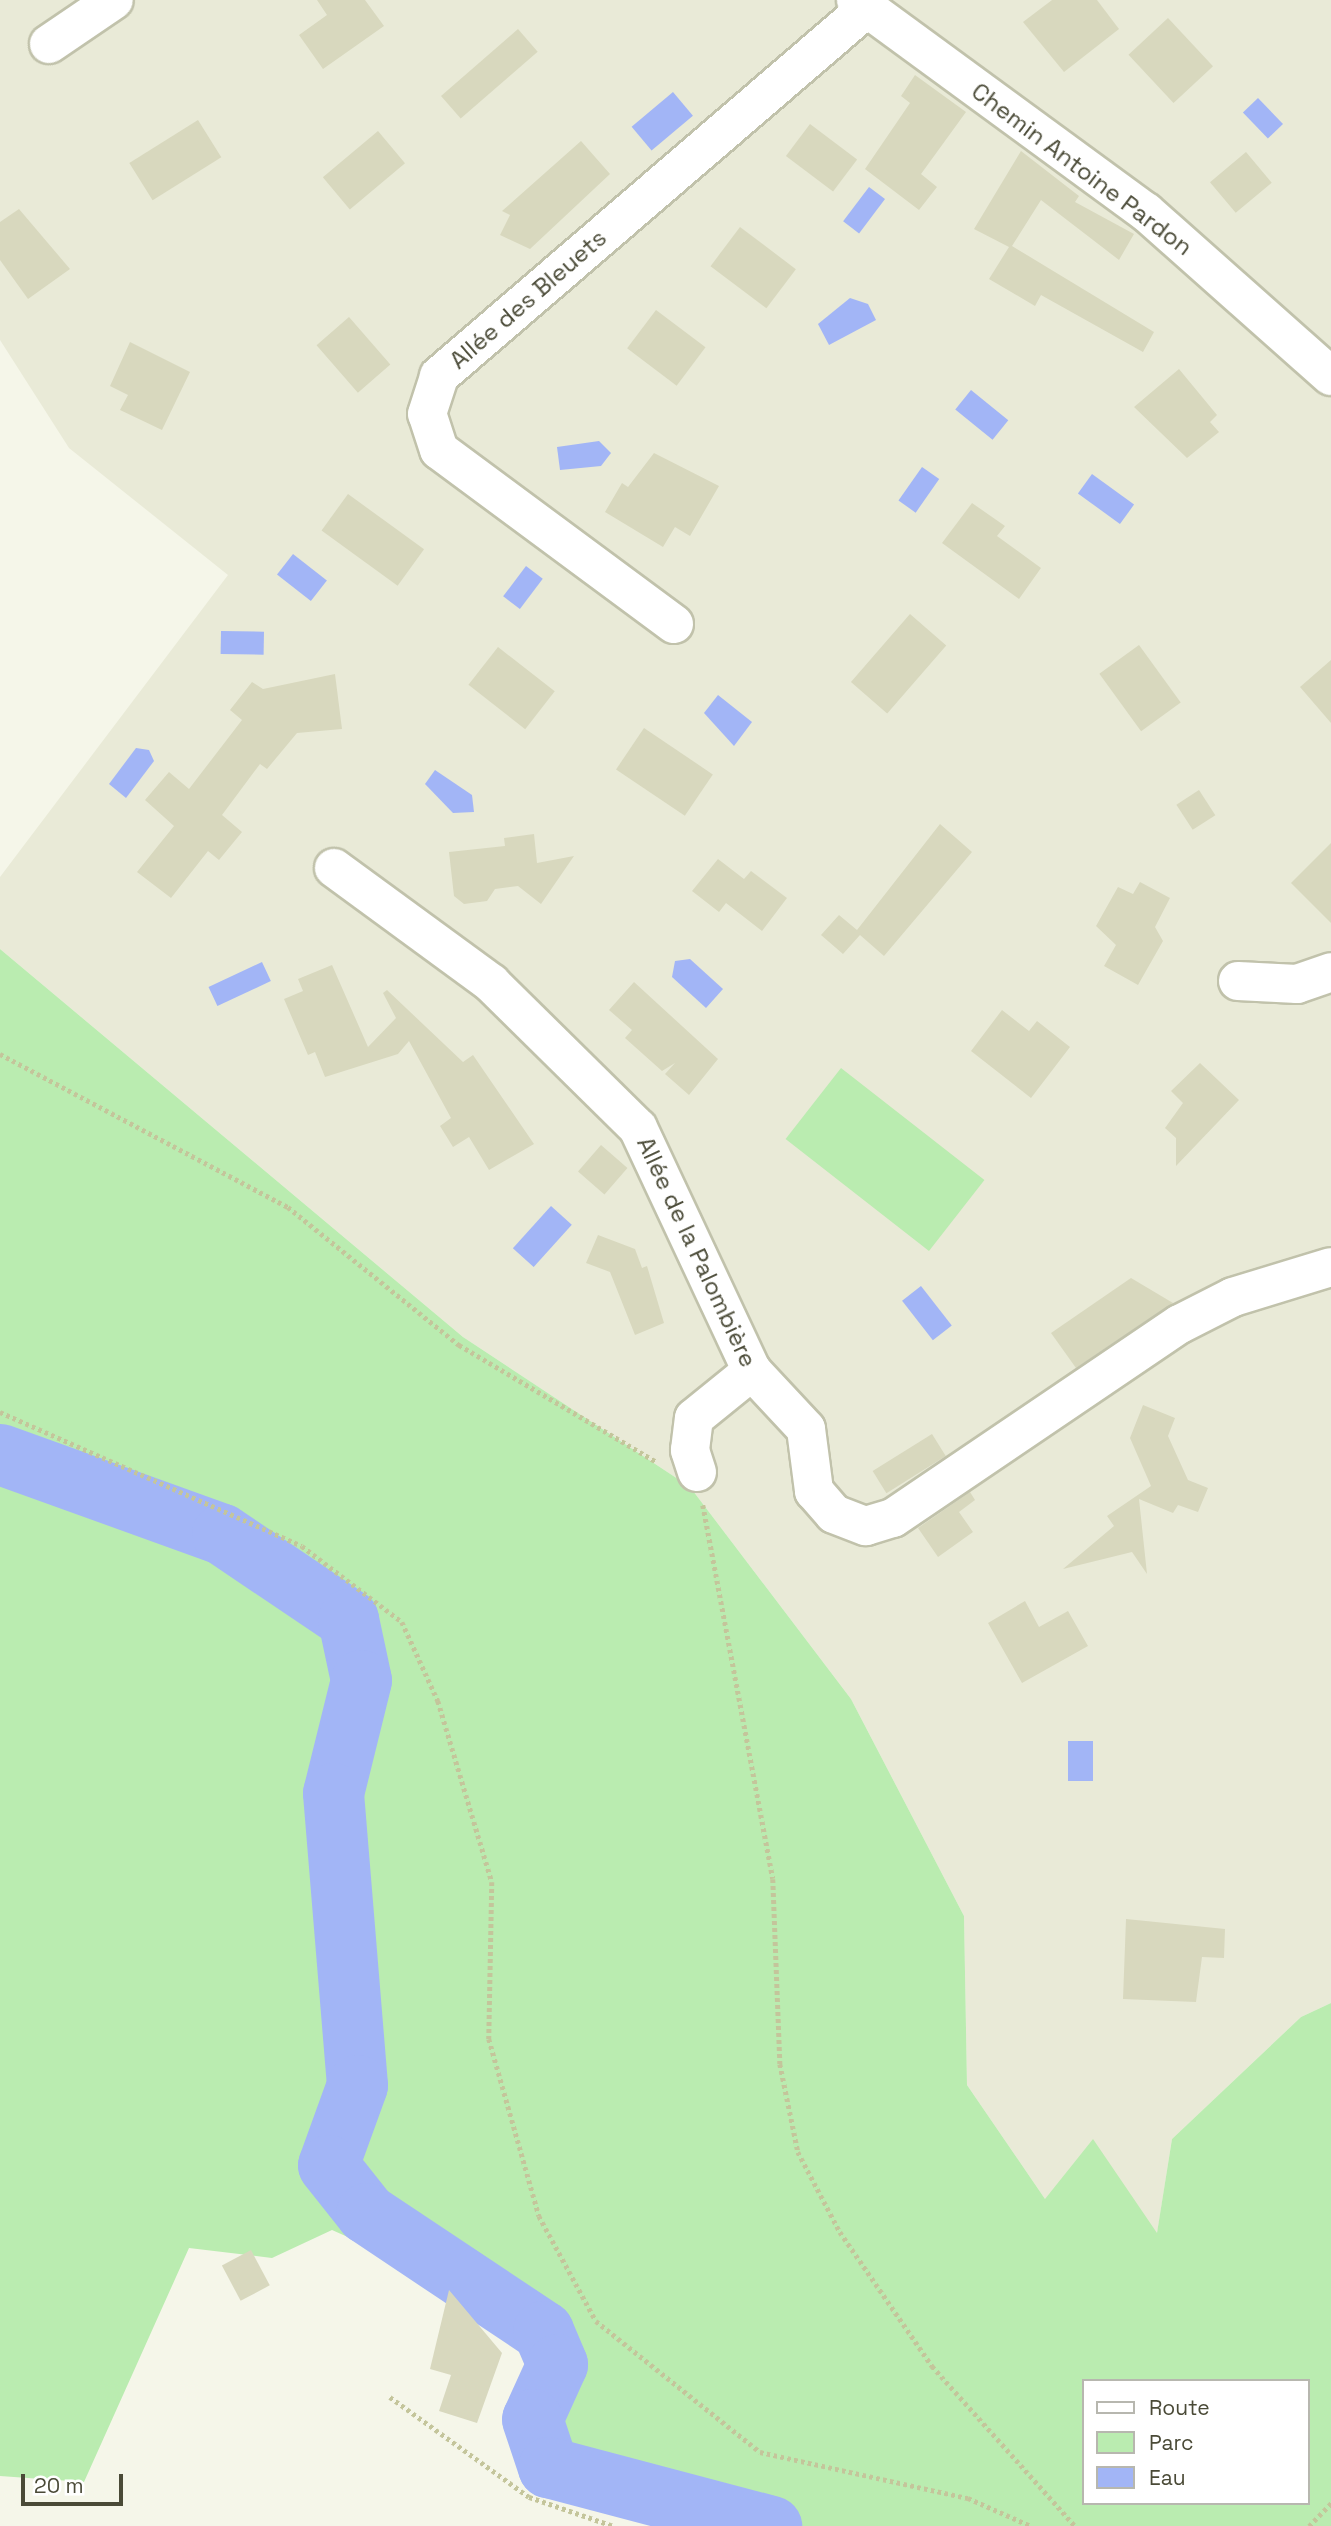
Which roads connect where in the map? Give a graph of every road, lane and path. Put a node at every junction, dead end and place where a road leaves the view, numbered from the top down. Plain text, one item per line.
1 (114, 0) edge
2 (861, 4) edge
3 (49, 44) dead end
4 (1331, 376) edge
5 (674, 624) dead end
6 (334, 868) dead end
7 (1331, 972) edge
8 (1238, 981) dead end
9 (0, 1054) edge
10 (1331, 1267) edge
11 (752, 1371) junction
12 (0, 1412) edge
13 (697, 1472) junction
14 (390, 2397) dead end
15 (1331, 2503) edge
16 (613, 2526) edge
17 (1031, 2526) edge
18 (1075, 2526) edge
19 (1309, 2526) edge

1 - 3 street
2 - 4 street, Chemin Antoine Pardon
2 - 5 street, Allée des Bleuets
6 - 11 street, Allée de la Palombière
7 - 8 street
9 - 13 path
10 - 11 street, Allée de la Palombière
11 - 13 street
12 - 17 path
13 - 18 path
14 - 16 path
15 - 19 path

